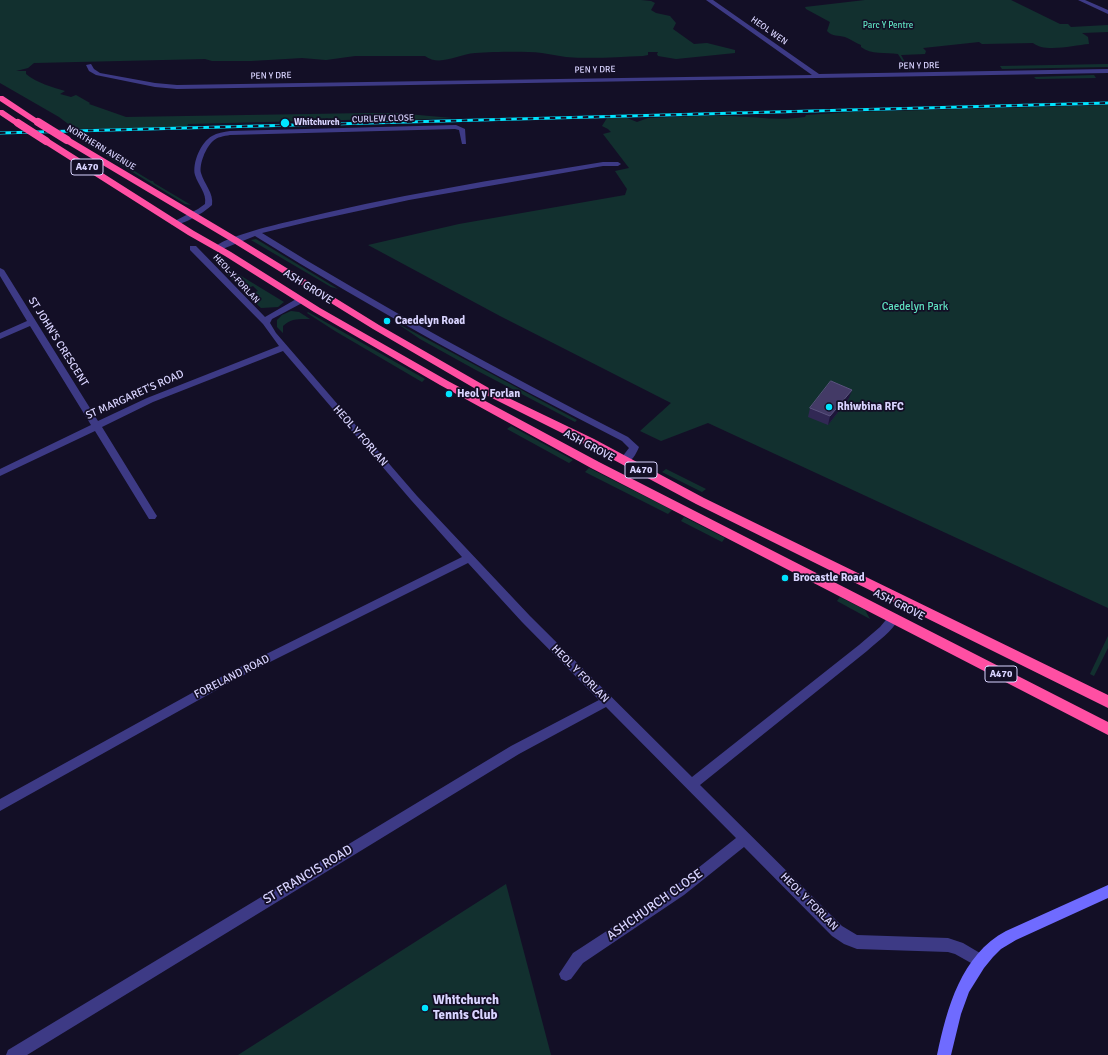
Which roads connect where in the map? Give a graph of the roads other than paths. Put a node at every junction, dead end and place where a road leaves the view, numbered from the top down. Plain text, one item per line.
1 (709, 0) edge
2 (1081, 0) edge
3 (1108, 12) edge
4 (88, 65) dead end
5 (1108, 71) edge
6 (819, 77) junction
7 (0, 98) edge
8 (0, 112) edge
9 (464, 143) dead end
10 (618, 164) dead end
11 (193, 215) junction
12 (175, 223) junction
13 (256, 233) junction
14 (235, 240) junction
15 (193, 248) dead end
16 (217, 248) junction
17 (0, 270) edge
18 (301, 300) junction
19 (32, 322) junction
20 (266, 324) junction
21 (0, 336) edge
22 (284, 347) junction
23 (96, 425) junction
24 (624, 461) junction
25 (0, 473) edge
26 (152, 516) dead end
27 (469, 558) junction
28 (894, 618) junction
29 (607, 701) junction
30 (1108, 702) edge
31 (1108, 729) edge
32 (691, 785) junction
33 (0, 805) edge
34 (745, 838) junction
35 (1108, 891) edge
36 (980, 961) junction
37 (566, 974) dead end
38 (13, 1055) edge
39 (944, 1055) edge

1 - 6 street, HEOL WEN
2 - 3 street
4 - 6 street, PEN Y DRE
5 - 6 street, PEN Y DRE
7 - 11 highway, NORTHERN AVENUE / A470, bridge
8 - 12 highway, A470, bridge
9 - 11 street, CURLEW CLOSE
10 - 13 street
11 - 12 street, CURLEW CLOSE
11 - 14 highway, ASH GROVE / A470
12 - 16 highway, ASH GROVE / A470
13 - 14 street
13 - 24 street, ASH GROVE
14 - 16 street
14 - 24 highway, ASH GROVE / A470
15 - 20 street, HEOL-Y-FORLAN
16 - 18 highway, ASH GROVE / A470
17 - 19 street, ST JOHN'S CRESCENT
18 - 20 street
18 - 28 highway, ASH GROVE / A470
19 - 21 street
19 - 23 street, ST JOHN'S CRESCENT
20 - 22 street, HEOL Y FORLAN
22 - 23 street, ST MARGARET'S ROAD
22 - 27 street, HEOL Y FORLAN
23 - 25 street, ST MARGARET'S ROAD
23 - 26 street, ST JOHN'S CRESCENT
24 - 30 highway, ASH GROVE / A470
27 - 29 street, HEOL Y FORLAN
27 - 33 street, FORELAND ROAD
28 - 31 highway, ASH GROVE / A470
28 - 32 street
29 - 32 street, HEOL Y FORLAN
29 - 38 street, ST FRANCIS ROAD
32 - 34 street, HEOL Y FORLAN
34 - 36 street, HEOL Y FORLAN
34 - 37 street, ASHCHURCH CLOSE
35 - 36 street
36 - 39 street

